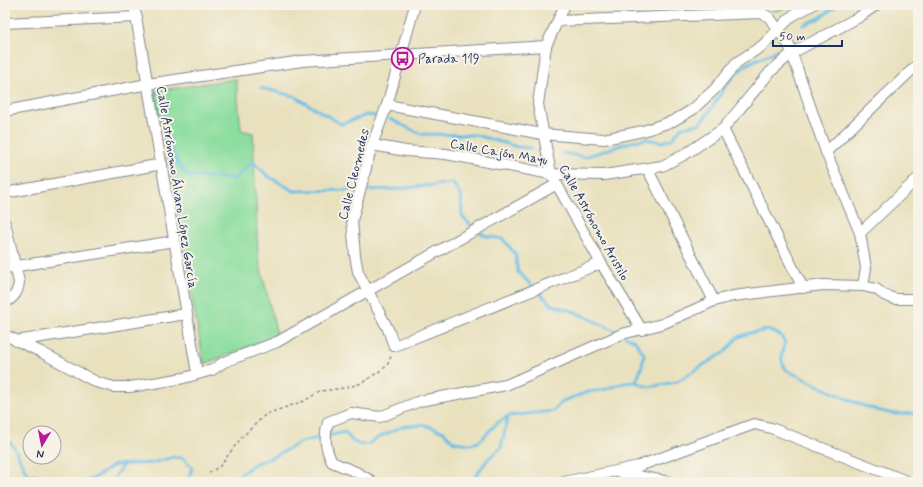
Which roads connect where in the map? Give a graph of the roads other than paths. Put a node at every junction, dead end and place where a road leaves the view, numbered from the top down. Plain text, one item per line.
1 (134, 5) edge
2 (414, 5) edge
3 (565, 5) edge
4 (812, 5) edge
5 (876, 5) edge
6 (137, 17) junction
7 (558, 21) junction
8 (5, 23) edge
9 (778, 29) junction
10 (546, 46) junction
11 (792, 53) junction
12 (400, 55) junction
13 (918, 64) edge
14 (148, 84) junction
15 (387, 105) junction
16 (5, 111) edge
17 (723, 129) junction
18 (542, 134) junction
19 (372, 145) junction
20 (826, 152) junction
21 (162, 164) junction
22 (648, 170) junction
23 (551, 174) junction
24 (918, 178) edge
25 (557, 184) junction
26 (5, 193) edge
27 (5, 223) edge
28 (860, 234) junction
29 (175, 241) junction
30 (601, 263) junction
31 (16, 266) junction
32 (5, 268) edge
33 (863, 286) junction
34 (803, 288) junction
35 (367, 291) junction
36 (918, 299) edge
37 (714, 301) junction
38 (5, 303) edge
39 (186, 314) junction
40 (642, 330) junction
41 (5, 335) edge
42 (16, 341) junction
43 (197, 373) junction
44 (615, 472) junction
45 (663, 481) edge
46 (373, 482) edge
47 (564, 482) edge
48 (909, 482) edge

1 - 6 street, Calle Astrónomo Álvaro López García
2 - 12 street, Calle Cleomedes
3 - 7 street, Calle Astrónomo Aristilo
4 - 9 street, Calle Cajón Mayu
5 - 11 street, Calle Cajón Mayu
6 - 8 street
6 - 14 street, Calle Astrónomo Álvaro López García
7 - 9 street
7 - 10 street, Calle Astrónomo Aristilo
9 - 11 street
9 - 18 street, Calle Cajón Mayu
10 - 12 street
10 - 18 street, Calle Astrónomo Aristilo
11 - 17 street, Calle Cajón Mayu
11 - 20 street
12 - 14 street
12 - 15 street, Calle Cleomedes
13 - 20 street
14 - 16 street
14 - 21 street, Calle Astrónomo Álvaro López García
15 - 18 street, Calle Cajón Mayu
15 - 19 street, Calle Cleomedes
17 - 22 street, Calle Cajón Mayu
17 - 34 street
18 - 23 street, Calle Astrónomo Aristilo
19 - 23 street, Calle Cajón Mayu
19 - 35 street, Calle Cleomedes
20 - 28 street
21 - 26 street
21 - 29 street, Calle Astrónomo Álvaro López García
22 - 23 street, Calle Cajón Mayu
22 - 37 street
23 - 25 street, Calle Astrónomo Aristilo
24 - 28 street
25 - 30 street, Calle Astrónomo Aristilo
25 - 35 street
27 - 31 street
28 - 33 street
29 - 31 street
29 - 39 street, Calle Astrónomo Álvaro López García
30 - 35 street, Calle Cleomedes
30 - 40 street, Calle Astrónomo Aristilo
31 - 32 street
31 - 38 street
33 - 34 street
33 - 36 street
34 - 37 street
35 - 43 street
37 - 40 street
39 - 42 street
39 - 43 street, Calle Astrónomo Álvaro López García
40 - 46 street
41 - 42 street
42 - 43 street
44 - 45 street
44 - 47 street
44 - 48 street

